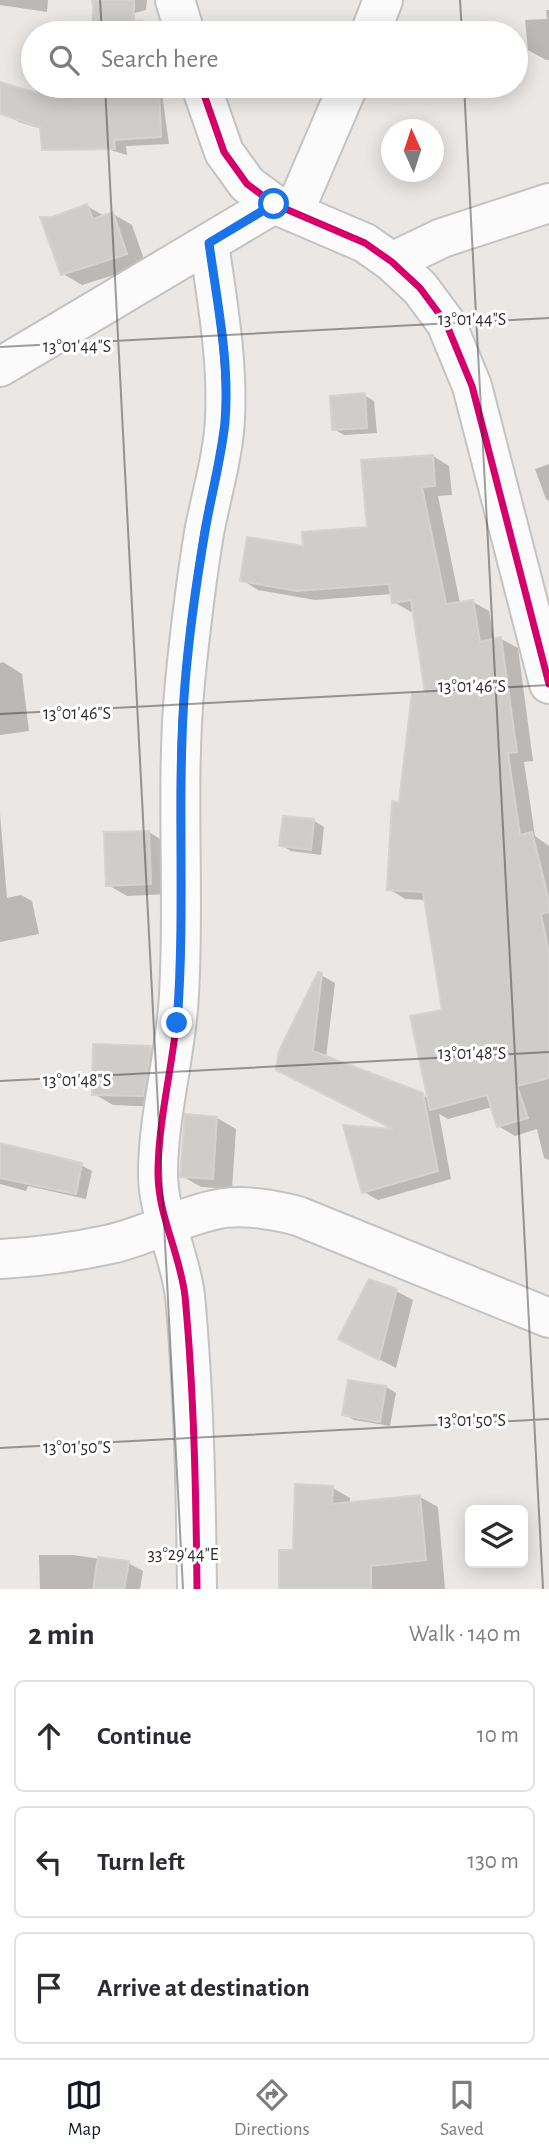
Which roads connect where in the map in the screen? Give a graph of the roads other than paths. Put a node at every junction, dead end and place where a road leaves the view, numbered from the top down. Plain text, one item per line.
1 (175, 0) edge
2 (383, 0) edge
3 (181, 21) edge
4 (375, 21) edge
5 (205, 98) edge
6 (342, 98) edge
7 (549, 203) edge
8 (284, 208) junction
9 (209, 243) junction
10 (392, 262) junction
11 (0, 367) edge
12 (549, 684) edge
13 (167, 1227) junction
14 (0, 1259) edge
15 (549, 1318) edge
16 (197, 1589) edge

1 - 3 street
2 - 4 street
5 - 8 street
6 - 8 street
7 - 10 street
8 - 9 street
8 - 10 street
9 - 11 street
9 - 13 street
10 - 12 street
13 - 14 street
13 - 15 street
13 - 16 street

